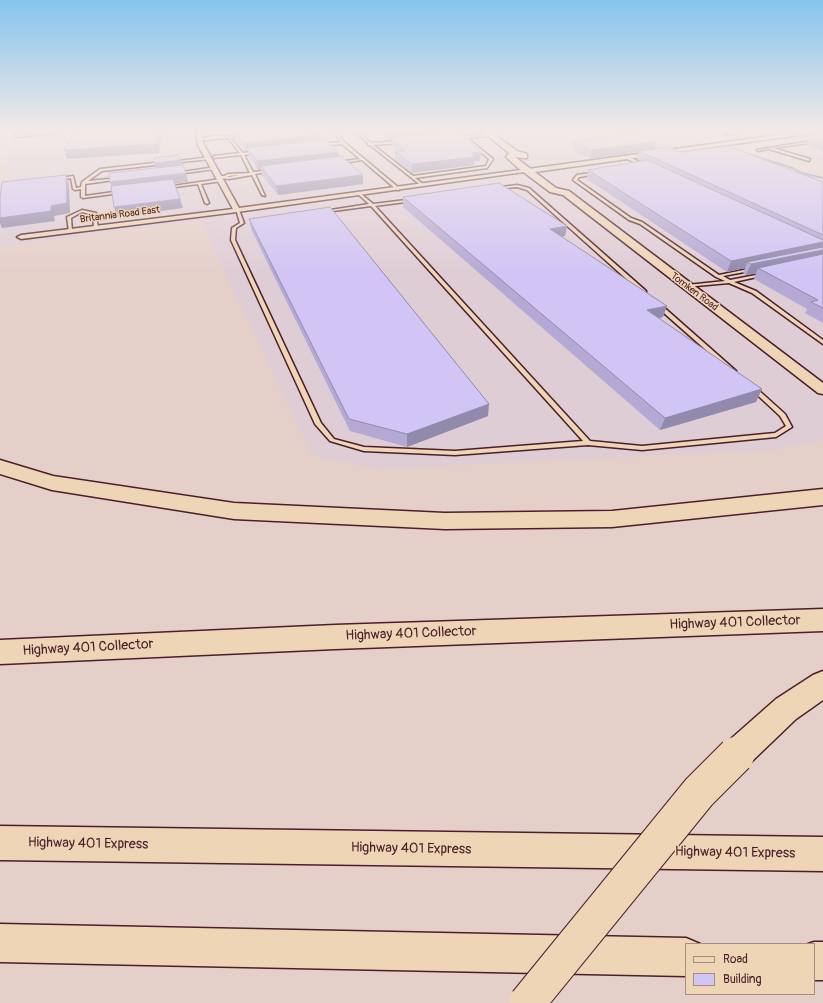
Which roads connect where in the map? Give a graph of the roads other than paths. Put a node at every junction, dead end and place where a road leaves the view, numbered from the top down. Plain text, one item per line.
1 (222, 178) edge
2 (58, 179) edge
3 (72, 179) edge
4 (89, 179) edge
5 (122, 179) edge
6 (218, 179) edge
7 (257, 179) edge
8 (386, 179) edge
9 (414, 179) edge
10 (469, 179) edge
11 (538, 179) edge
12 (576, 179) edge
13 (49, 180) edge
14 (83, 183) junction
15 (198, 183) junction
16 (422, 185) junction
17 (82, 188) junction
18 (160, 188) edge
19 (492, 188) edge
20 (398, 189) junction
21 (121, 192) edge
22 (360, 194) junction
23 (264, 195) dead end
24 (82, 197) junction
25 (416, 199) edge
26 (207, 203) dead end
27 (372, 205) junction
28 (237, 210) junction
29 (82, 211) junction
30 (318, 212) edge
31 (250, 222) edge
32 (242, 223) junction
33 (96, 228) junction
34 (70, 231) junction
35 (21, 237) dead end
36 (755, 268) edge
37 (771, 272) edge
38 (718, 276) junction
39 (726, 282) junction
40 (687, 286) junction
41 (647, 294) edge
42 (653, 300) edge
43 (823, 342) edge
44 (742, 379) edge
45 (748, 384) edge
46 (823, 390) edge
47 (588, 443) junction
48 (0, 466) edge
49 (823, 497) edge
50 (823, 620) edge
51 (0, 652) edge
52 (823, 684) edge
53 (0, 843) edge
54 (823, 854) edge
55 (0, 943) edge
56 (685, 957) edge
57 (527, 1003) edge

1 - 28 street
2 - 13 lane
3 - 17 lane
4 - 14 lane
5 - 14 lane
6 - 15 lane
7 - 23 lane
8 - 20 lane
9 - 16 lane
10 - 16 street, Britannia Road East
11 - 40 main road, Tomken Road
12 - 38 lane
14 - 17 lane
15 - 18 lane
15 - 26 lane
16 - 20 street, Britannia Road East
17 - 24 lane
19 - 41 lane
20 - 22 street, Britannia Road East
21 - 24 lane
22 - 27 lane
22 - 28 street, Britannia Road East
24 - 29 lane
25 - 27 lane
27 - 30 lane
27 - 47 lane
28 - 32 lane
28 - 33 street, Britannia Road East
29 - 33 lane
29 - 34 lane
31 - 32 lane
32 - 47 lane
33 - 34 street, Britannia Road East
34 - 35 street, Britannia Road East
36 - 38 lane
37 - 39 lane
38 - 39 lane
39 - 40 lane
39 - 43 lane
40 - 46 main road, Tomken Road
42 - 44 lane
45 - 47 lane
48 - 49 highway
50 - 51 highway, Highway 401 Collector
52 - 57 highway, bridge
53 - 54 highway, Highway 401 Express
55 - 56 highway

